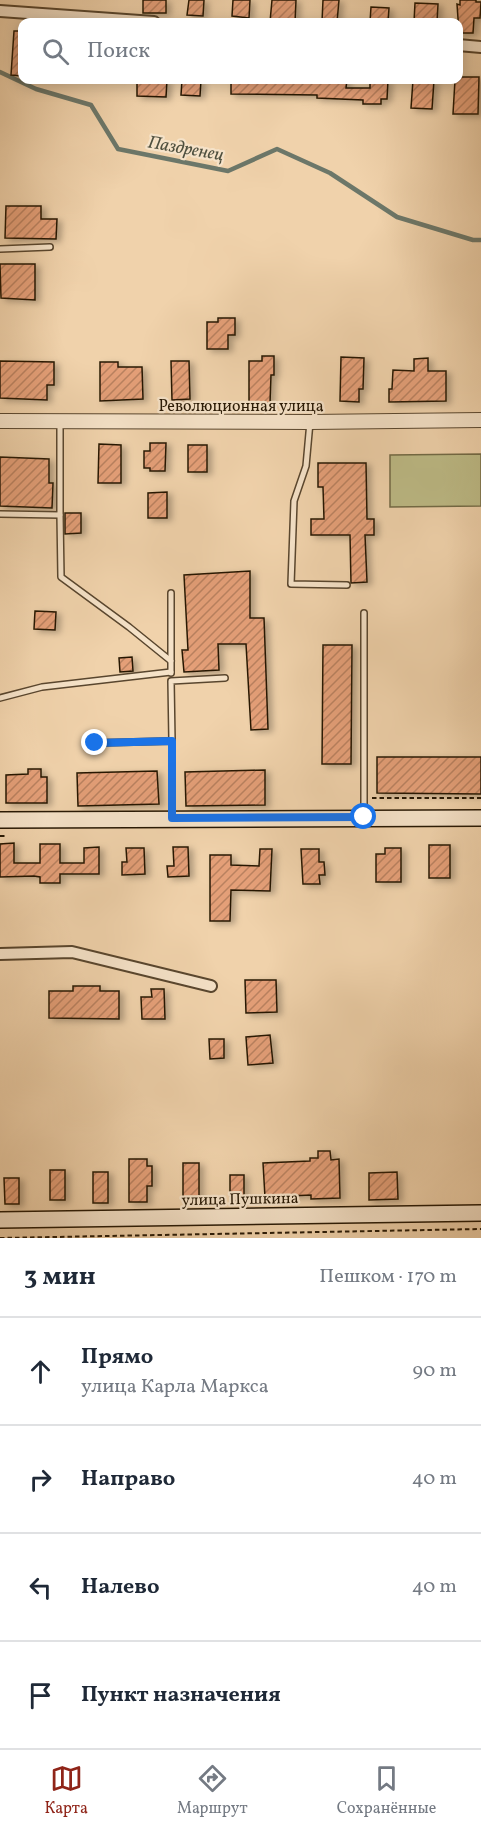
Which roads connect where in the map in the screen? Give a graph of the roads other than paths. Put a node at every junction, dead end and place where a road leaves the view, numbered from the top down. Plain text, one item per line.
1 (0, 11) edge
2 (98, 18) edge
3 (463, 45) edge
4 (481, 47) edge
5 (50, 247) dead end
6 (0, 249) edge
7 (60, 420) junction
8 (481, 420) edge
9 (0, 421) edge
10 (310, 422) junction
11 (0, 514) edge
12 (60, 515) junction
13 (347, 585) dead end
14 (171, 593) dead end
15 (364, 613) dead end
16 (171, 662) junction
17 (171, 672) junction
18 (225, 678) dead end
19 (171, 681) junction
20 (0, 698) edge
21 (172, 741) junction
22 (95, 743) dead end
23 (364, 817) junction
24 (172, 818) junction
25 (481, 818) edge
26 (0, 820) edge
27 (0, 954) edge
28 (212, 986) dead end
29 (481, 1213) edge
30 (0, 1220) edge

1 - 2 street
3 - 4 street
5 - 6 lane
7 - 9 street, Революционная улица
7 - 10 street, Революционная улица
7 - 12 lane
8 - 10 street, Революционная улица
10 - 13 lane
11 - 12 lane
12 - 16 lane
14 - 16 lane
15 - 23 lane
16 - 17 lane
17 - 19 lane
17 - 20 lane
18 - 19 lane
19 - 21 lane
21 - 22 lane
21 - 24 lane
23 - 24 main road
23 - 25 main road
24 - 26 main road
27 - 28 street
29 - 30 main road, улица Пушкина

